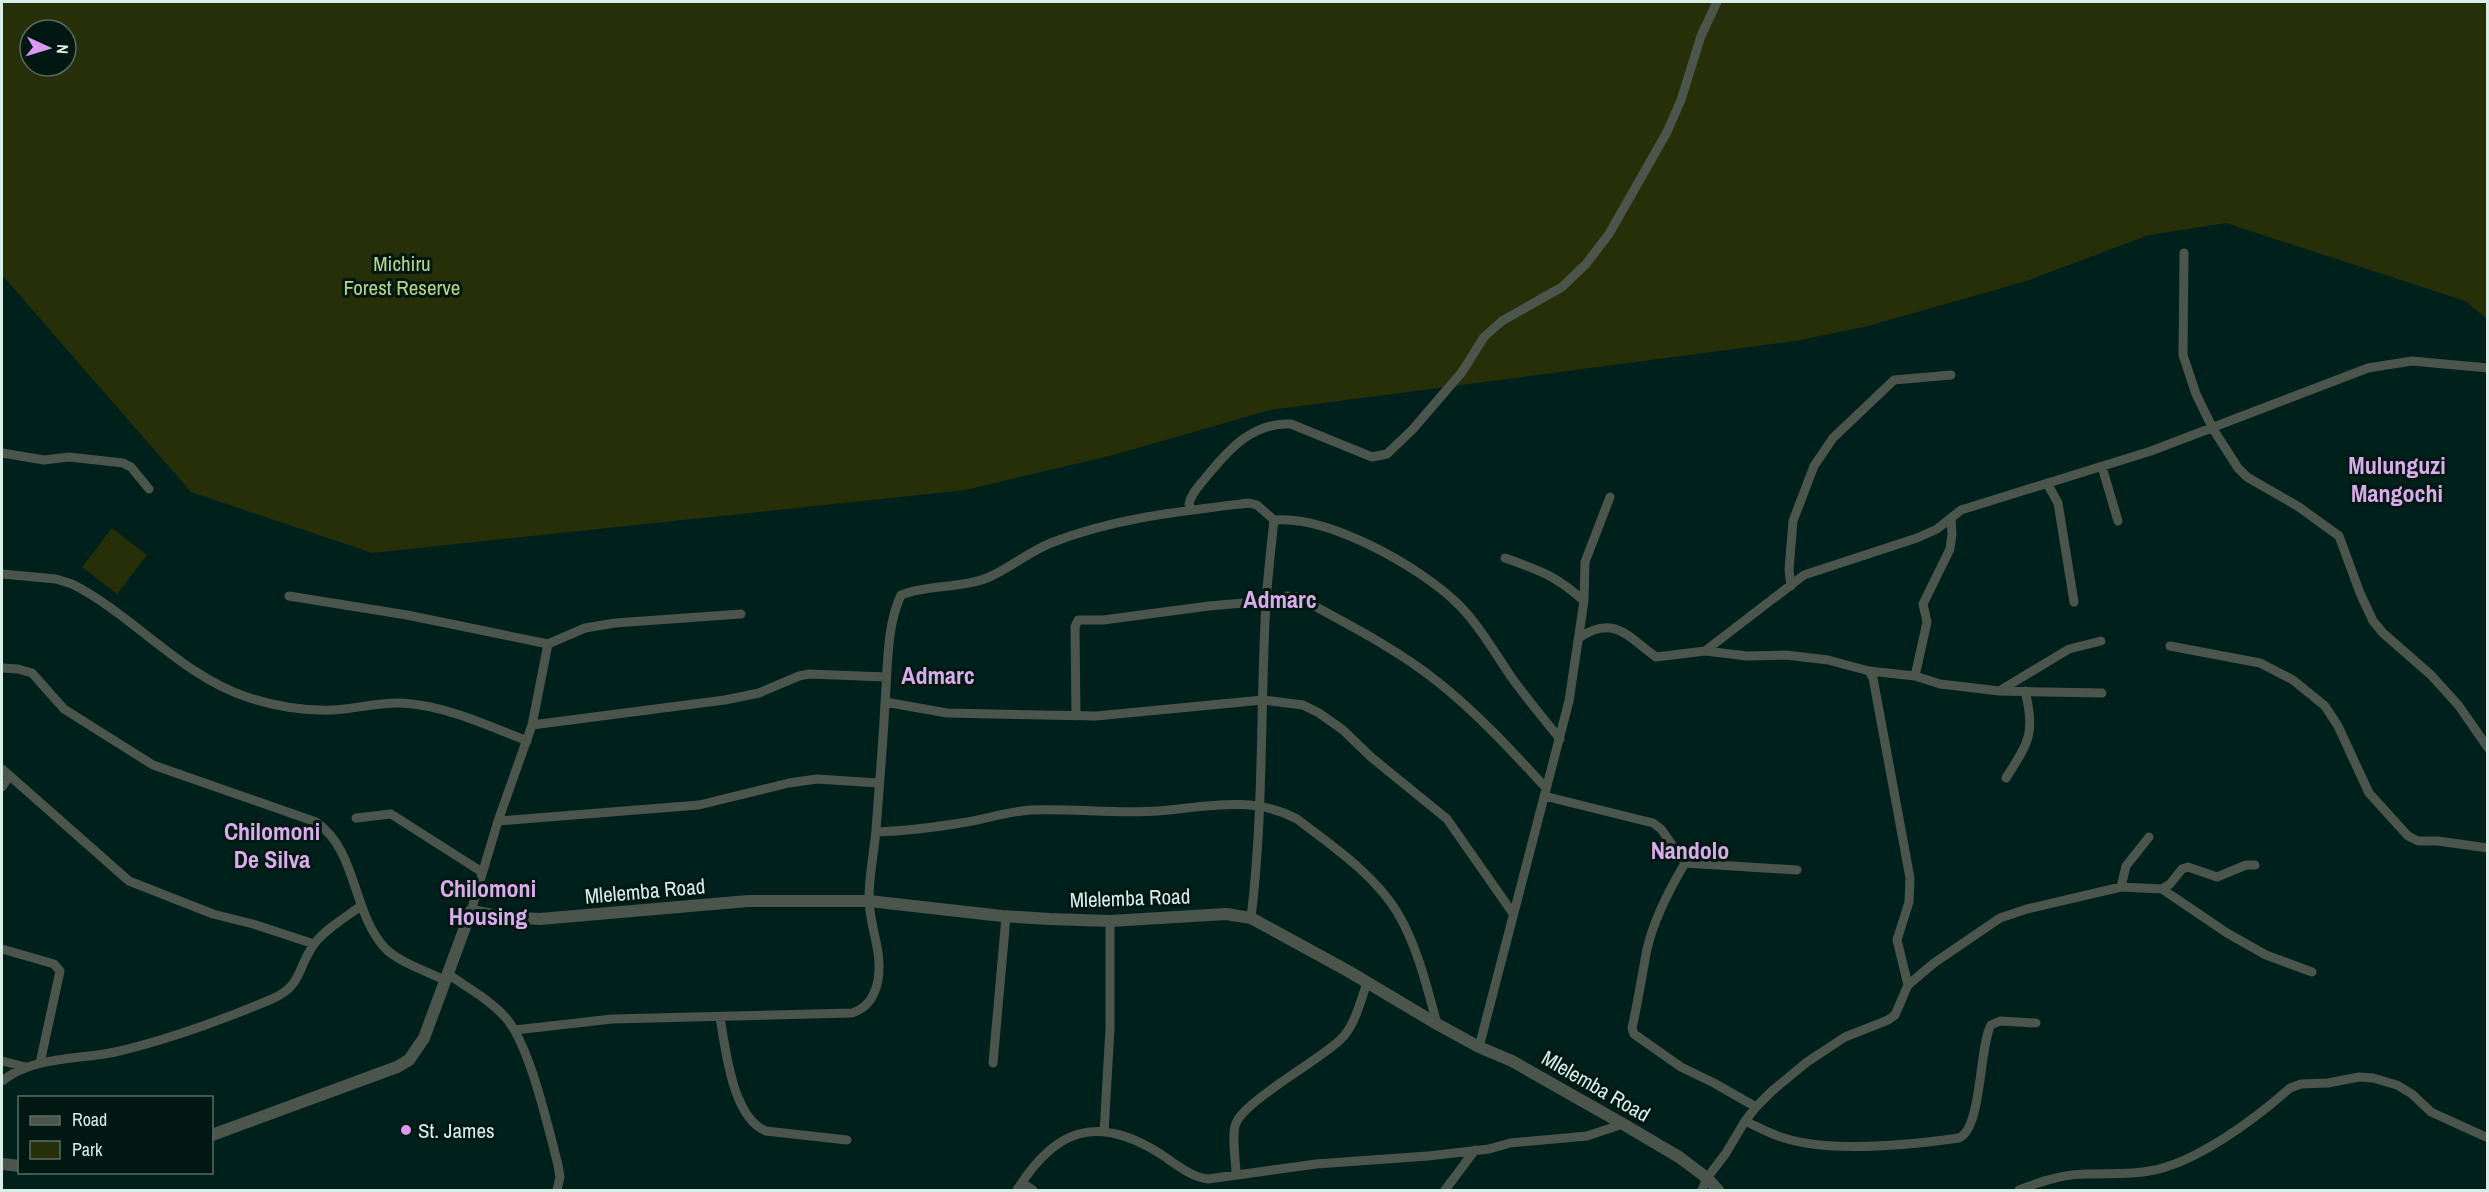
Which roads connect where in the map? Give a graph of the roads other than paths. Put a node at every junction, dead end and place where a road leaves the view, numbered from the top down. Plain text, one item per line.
1 (1717, 2) edge
2 (2184, 253) dead end
3 (2487, 368) edge
4 (1951, 375) dead end
5 (2213, 429) junction
6 (2, 453) edge
7 (2102, 467) junction
8 (2047, 483) junction
9 (149, 489) dead end
10 (1610, 497) dead end
11 (1191, 509) junction
12 (1951, 518) junction
13 (1274, 520) junction
14 (2118, 521) dead end
15 (1505, 558) dead end
16 (2, 574) edge
17 (1791, 586) junction
18 (289, 596) dead end
19 (1266, 601) junction
20 (1584, 601) junction
21 (2074, 602) dead end
22 (741, 614) dead end
23 (1579, 638) junction
24 (2101, 641) dead end
25 (548, 644) junction
26 (2170, 646) dead end
27 (1704, 651) junction
28 (2, 668) edge
29 (1869, 671) junction
30 (1915, 676) junction
31 (886, 677) junction
32 (1999, 691) junction
33 (2025, 691) junction
34 (2102, 693) dead end
35 (1263, 700) junction
36 (885, 702) junction
37 (1076, 716) junction
38 (532, 725) junction
39 (1560, 739) junction
40 (527, 741) junction
41 (2487, 748) edge
42 (5, 773) edge
43 (2006, 778) dead end
44 (878, 783) junction
45 (2, 787) edge
46 (1545, 792) junction
47 (1259, 805) junction
48 (356, 818) dead end
49 (498, 821) junction
50 (876, 832) junction
51 (2149, 837) dead end
52 (2487, 848) edge
53 (1685, 863) junction
54 (2255, 865) dead end
55 (1797, 870) dead end
56 (482, 872) junction
57 (2121, 888) junction
58 (2162, 889) junction
59 (869, 901) junction
60 (361, 906) junction
61 (471, 911) junction
62 (1512, 912) junction
63 (1006, 917) junction
64 (1251, 918) junction
65 (1110, 921) junction
66 (314, 944) junction
67 (2, 949) edge
68 (2312, 972) dead end
69 (447, 977) junction
70 (1367, 982) junction
71 (1908, 986) junction
72 (720, 1018) junction
73 (2036, 1023) dead end
74 (1437, 1024) junction
75 (515, 1030) junction
76 (1479, 1047) junction
77 (2, 1061) edge
78 (40, 1063) junction
79 (993, 1063) dead end
80 (26, 1067) junction
81 (2, 1081) edge
82 (1756, 1107) junction
83 (1745, 1121) junction
84 (1623, 1124) junction
85 (1104, 1132) junction
86 (213, 1135) edge
87 (2487, 1138) edge
88 (847, 1140) dead end
89 (1475, 1150) junction
90 (2, 1164) edge
91 (18, 1166) edge
92 (1236, 1173) junction
93 (1707, 1178) junction
94 (1020, 1187) edge
95 (557, 1191) edge
96 (1033, 1191) edge
97 (1445, 1191) edge
98 (1702, 1191) edge
99 (1718, 1191) edge
100 (2019, 1191) edge

1 - 11 street
2 - 5 street
3 - 5 street
4 - 17 street
5 - 7 street
5 - 41 street
6 - 9 street
7 - 8 street
7 - 14 street
8 - 12 street
8 - 21 street
10 - 20 street
11 - 13 street
11 - 31 street
12 - 17 street
12 - 30 street
13 - 19 street
13 - 39 street
15 - 20 street
16 - 40 street
17 - 27 street
18 - 25 street
19 - 35 street
19 - 37 street
19 - 46 street
20 - 23 street
22 - 25 street
23 - 27 street
23 - 39 street
24 - 32 street
25 - 38 street
26 - 52 street
27 - 29 street
28 - 60 street
29 - 30 street
29 - 71 street
30 - 32 street
31 - 36 street
31 - 38 street
32 - 33 street
33 - 34 street
33 - 43 street
35 - 37 street
35 - 47 street
35 - 62 street
36 - 37 street
36 - 44 street
38 - 40 street
39 - 46 street
40 - 49 street
42 - 45 street
42 - 66 street
44 - 49 street
44 - 50 street
46 - 53 street
46 - 62 street
47 - 50 street
47 - 64 street
47 - 74 street
48 - 56 street
49 - 56 street
50 - 59 street
51 - 57 street
53 - 55 street
53 - 82 street
54 - 58 street
56 - 61 street
57 - 58 street
57 - 71 street
58 - 68 street
59 - 61 street, Mlelemba Road
59 - 63 street, Mlelemba Road
59 - 72 street
60 - 66 street
60 - 69 street
61 - 69 street
62 - 76 street
63 - 65 street, Mlelemba Road
63 - 79 street
64 - 65 street, Mlelemba Road
64 - 70 street, Mlelemba Road
65 - 85 street
66 - 78 street
67 - 78 street
69 - 75 street
69 - 86 street
70 - 74 street, Mlelemba Road
70 - 92 street
71 - 82 street
72 - 75 street
72 - 88 street
73 - 83 street
74 - 76 street, Mlelemba Road
75 - 95 street
76 - 84 street, Mlelemba Road
77 - 80 street
78 - 80 street
80 - 81 street
82 - 83 street
83 - 93 street
84 - 89 street
84 - 93 street, Mlelemba Road
85 - 92 street
85 - 94 street
87 - 100 street
89 - 92 street
89 - 97 street
90 - 91 street
93 - 98 street
93 - 99 street, Mlelemba Road
94 - 96 street

